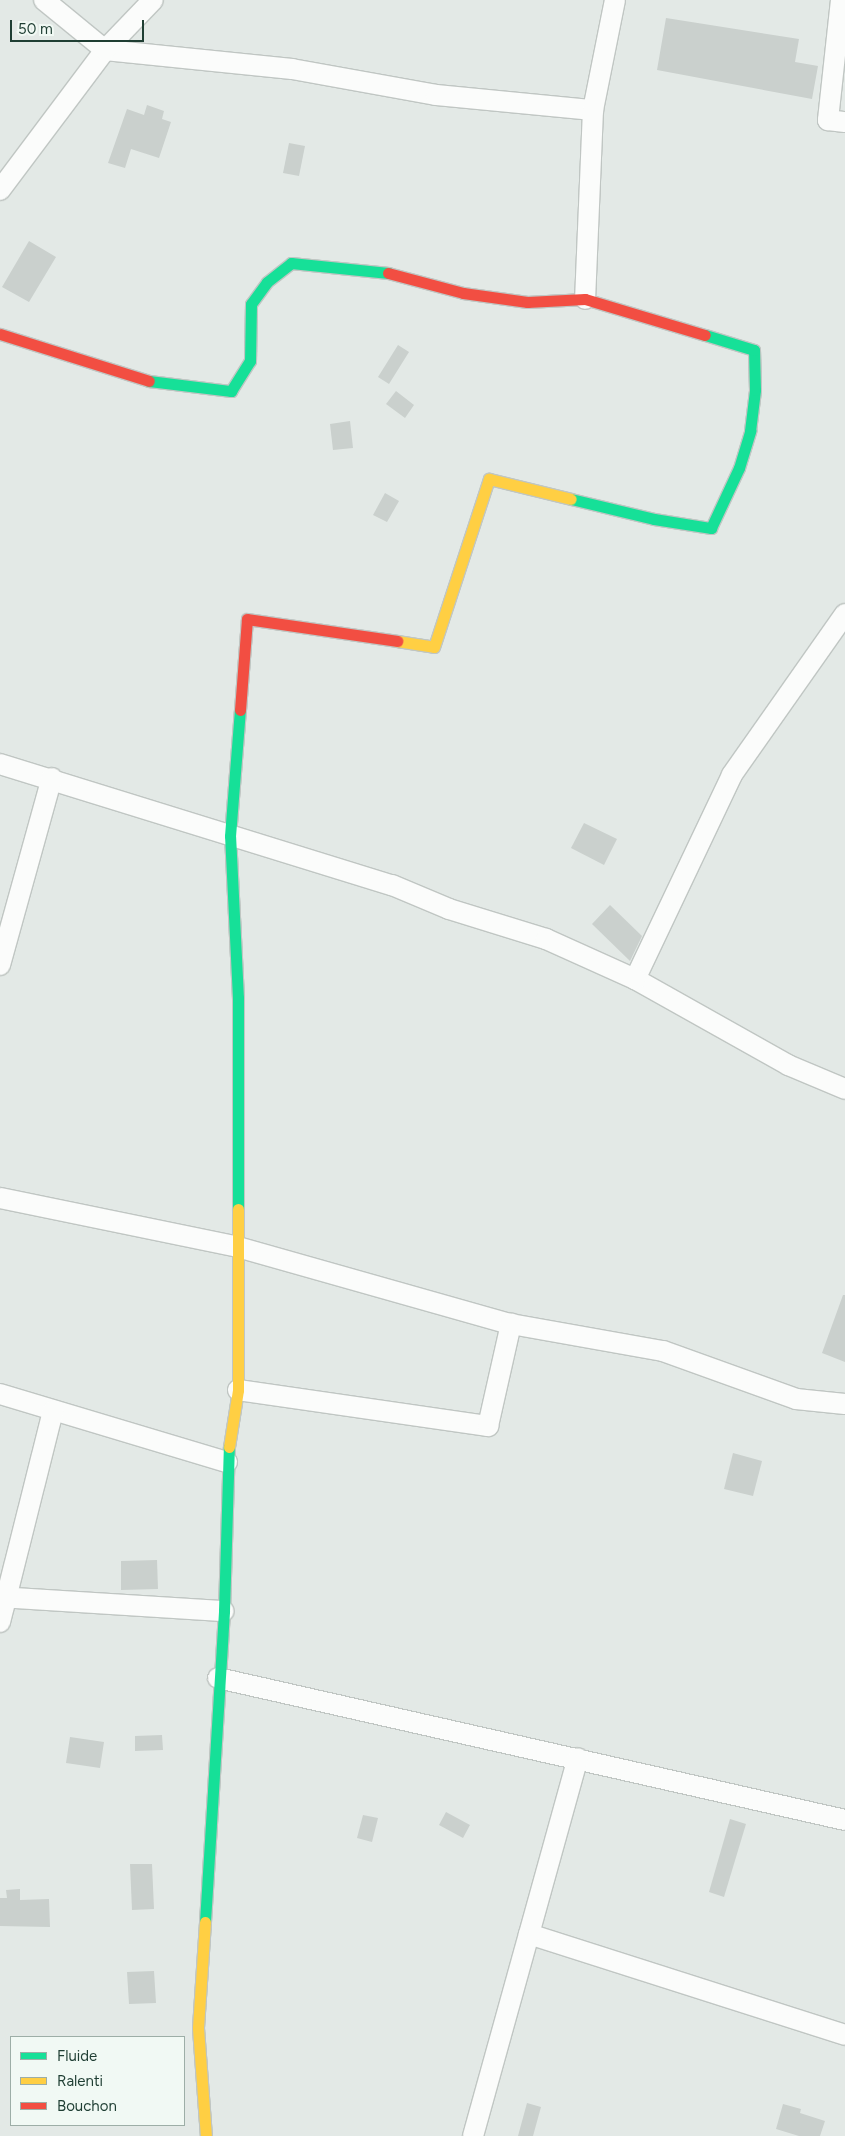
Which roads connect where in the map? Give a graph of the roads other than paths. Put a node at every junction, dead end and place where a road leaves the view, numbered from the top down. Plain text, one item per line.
1 (44, 0) edge
2 (152, 0) edge
3 (615, 0) edge
4 (841, 0) edge
5 (105, 50) junction
6 (593, 110) junction
7 (845, 122) edge
8 (0, 190) edge
9 (584, 299) junction
10 (0, 334) edge
11 (845, 614) edge
12 (0, 764) edge
13 (52, 778) junction
14 (230, 836) junction
15 (0, 965) edge
16 (635, 979) junction
17 (845, 1089) edge
18 (0, 1198) edge
19 (238, 1247) junction
20 (511, 1324) junction
21 (238, 1390) junction
22 (0, 1394) edge
23 (845, 1404) edge
24 (53, 1411) junction
25 (227, 1462) junction
26 (3, 1598) edge
27 (224, 1611) junction
28 (0, 1622) edge
29 (218, 1678) junction
30 (578, 1758) junction
31 (845, 1820) edge
32 (529, 1934) junction
33 (845, 2035) edge
34 (206, 2136) edge
35 (473, 2136) edge

1 - 5 street
2 - 5 street
3 - 6 street
4 - 7 street
5 - 6 street
5 - 8 street
6 - 9 street
9 - 10 street
9 - 14 street
11 - 16 street
12 - 13 street
13 - 14 street
13 - 15 street
14 - 16 street
14 - 19 street
16 - 17 street
18 - 19 street
19 - 20 street
19 - 21 street
20 - 21 street
20 - 23 street
21 - 25 street
22 - 24 street
24 - 25 street
24 - 26 street
25 - 27 street
26 - 27 street
26 - 28 street
27 - 29 street
29 - 30 street
29 - 34 street
30 - 31 street
30 - 32 street
32 - 33 street
32 - 35 street

